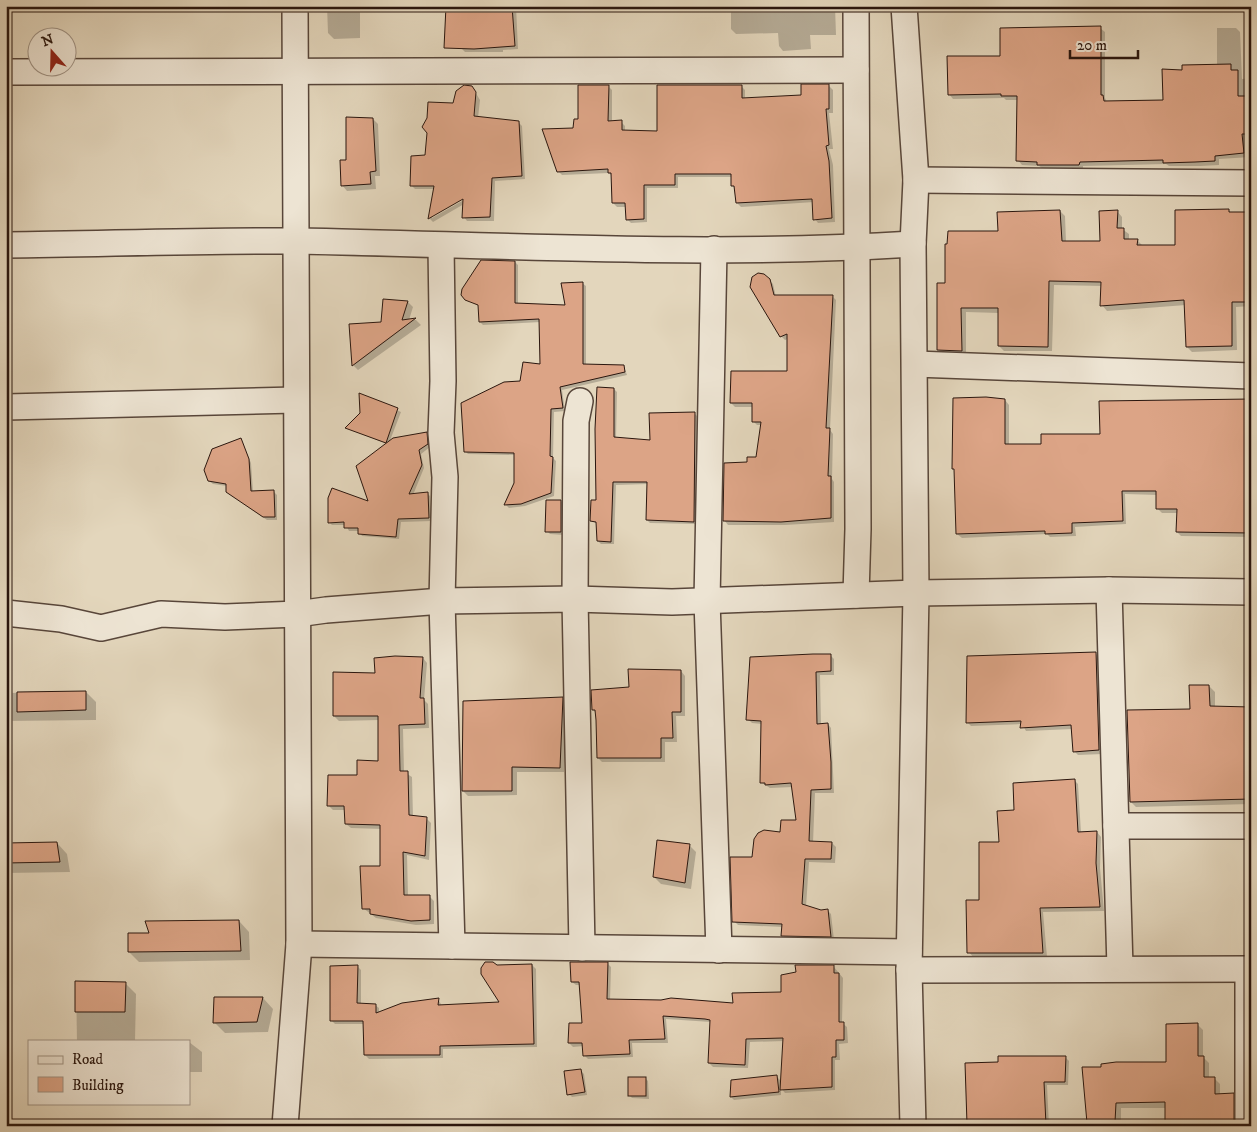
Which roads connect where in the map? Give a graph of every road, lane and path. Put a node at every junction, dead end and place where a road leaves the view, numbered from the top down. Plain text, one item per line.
1 (295, 6) edge
2 (856, 6) edge
3 (904, 6) edge
4 (856, 70) junction
5 (295, 71) junction
6 (6, 72) edge
7 (916, 180) junction
8 (1251, 183) edge
9 (296, 241) junction
10 (913, 244) junction
11 (6, 245) edge
12 (440, 246) junction
13 (857, 248) junction
14 (714, 249) junction
15 (916, 364) junction
16 (1251, 376) edge
17 (295, 400) junction
18 (580, 401) dead end
19 (6, 408) edge
20 (1109, 590) junction
21 (1251, 592) edge
22 (916, 593) junction
23 (856, 595) junction
24 (575, 599) junction
25 (442, 601) junction
26 (707, 601) junction
27 (6, 613) edge
28 (297, 614) junction
29 (1116, 826) junction
30 (1251, 826) edge
31 (299, 944) junction
32 (452, 946) junction
33 (582, 948) junction
34 (719, 950) junction
35 (909, 961) junction
36 (1120, 968) junction
37 (1249, 969) edge
38 (285, 1126) edge
39 (913, 1126) edge
40 (1248, 1126) edge

1 - 5 street
2 - 4 street
3 - 7 street
4 - 5 street
4 - 13 street
5 - 6 street
5 - 9 street
7 - 8 street
7 - 10 street
9 - 11 street
9 - 12 street
9 - 17 street
10 - 13 street
10 - 15 street
12 - 14 street
12 - 25 street
13 - 14 street
13 - 23 street
14 - 26 street
15 - 16 street
15 - 22 street
17 - 19 street
17 - 28 street
18 - 24 street
20 - 21 street
20 - 22 street
20 - 29 street
22 - 23 street
22 - 35 street
23 - 26 street
24 - 25 street
24 - 26 street
24 - 33 street
25 - 28 street
25 - 32 street
26 - 34 street
27 - 28 street
28 - 31 street
29 - 30 street
29 - 36 street
31 - 32 street
31 - 38 street
32 - 33 street
33 - 34 street
34 - 35 street
35 - 36 street
35 - 39 street
36 - 37 street
37 - 40 street

